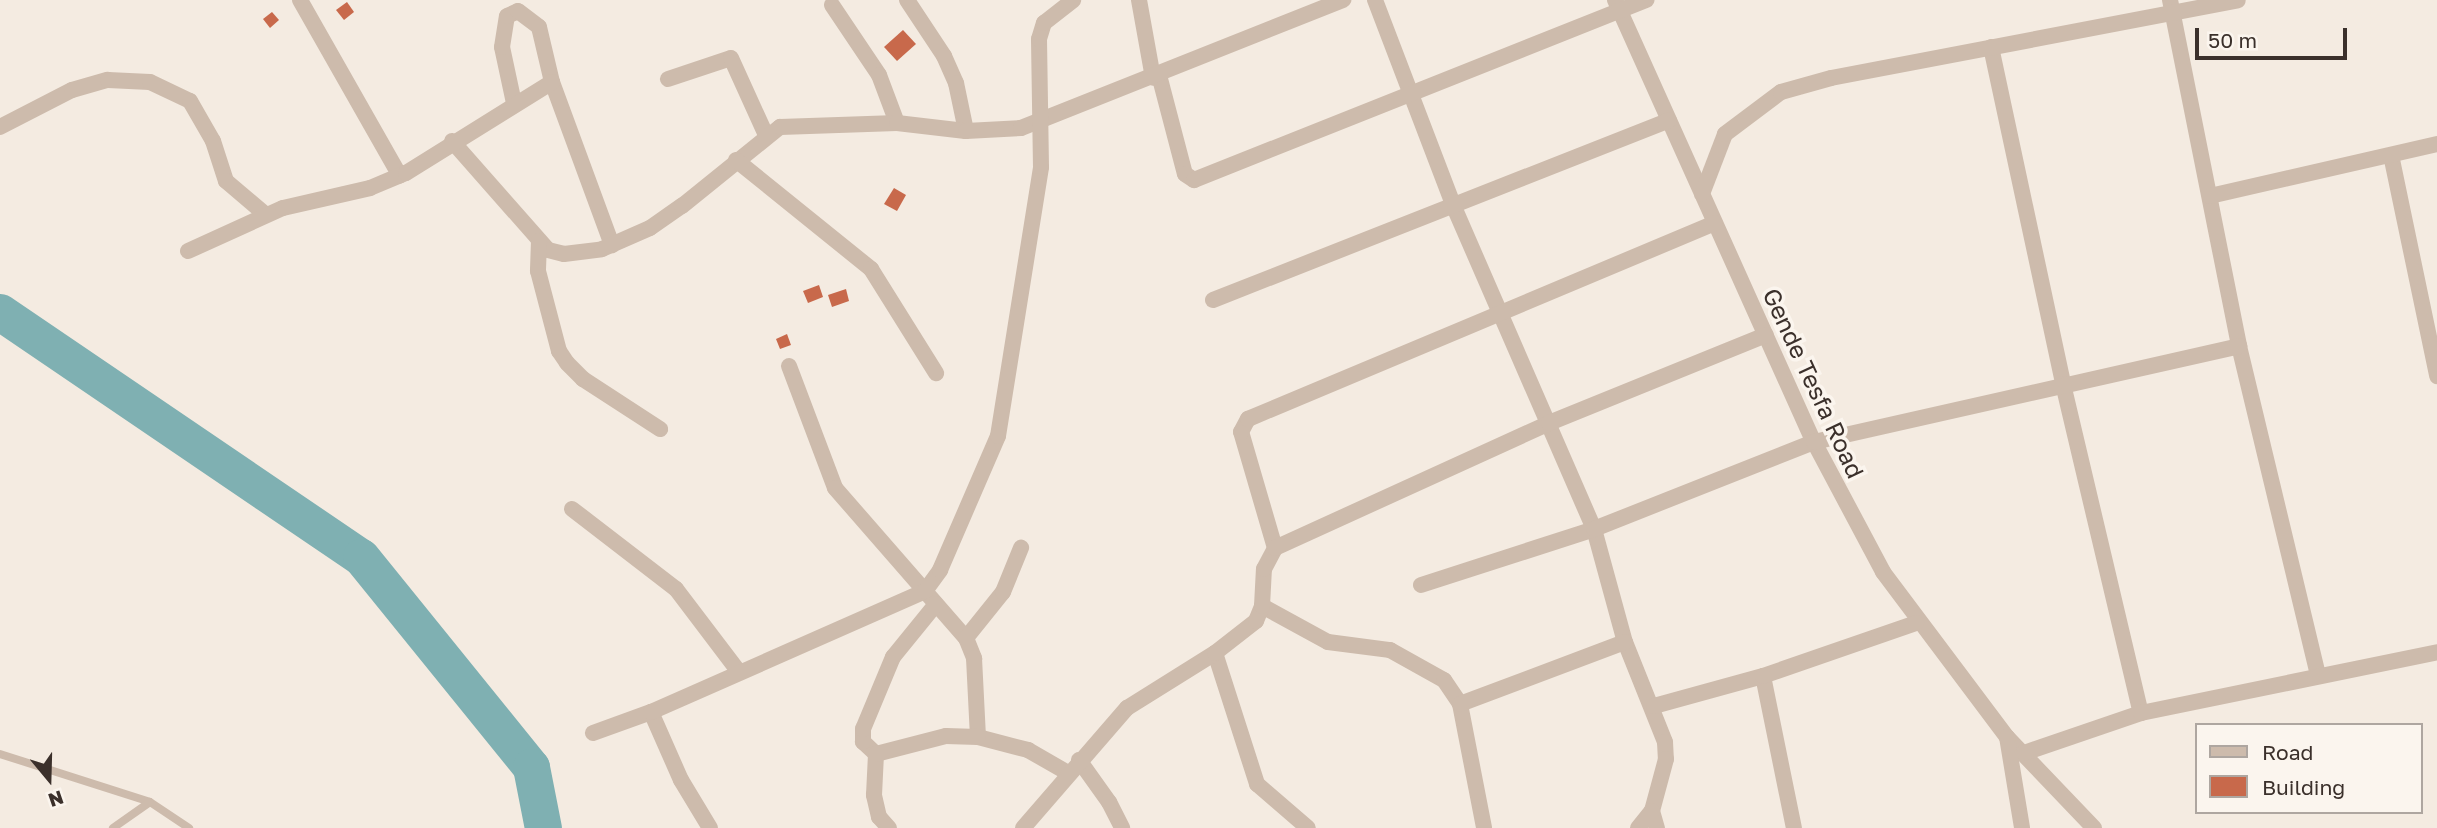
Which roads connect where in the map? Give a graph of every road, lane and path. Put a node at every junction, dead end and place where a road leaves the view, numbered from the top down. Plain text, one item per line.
1 (300, 0) edge
2 (907, 0) edge
3 (1073, 0) edge
4 (1139, 0) edge
5 (1343, 0) edge
6 (1375, 0) edge
7 (1646, 0) edge
8 (2238, 0) edge
9 (832, 5) dead end
10 (1618, 5) edge
11 (2171, 7) edge
12 (1991, 47) junction
13 (1156, 76) junction
14 (668, 79) dead end
15 (552, 82) junction
16 (1410, 96) junction
17 (514, 103) junction
18 (1669, 120) junction
19 (897, 123) junction
20 (1042, 123) junction
21 (0, 127) edge
22 (966, 131) junction
23 (766, 135) junction
24 (452, 141) junction
25 (2437, 144) edge
26 (2391, 155) junction
27 (736, 160) junction
28 (400, 176) junction
29 (1702, 194) junction
30 (2210, 197) junction
31 (1454, 207) junction
32 (266, 215) junction
33 (1715, 223) junction
34 (539, 241) junction
35 (612, 245) junction
36 (188, 251) dead end
37 (1213, 300) dead end
38 (1504, 314) junction
39 (2432, 327) edge
40 (1766, 335) junction
41 (2239, 346) junction
42 (789, 366) dead end
43 (936, 373) dead end
44 (2437, 376) edge
45 (2063, 384) junction
46 (1549, 423) junction
47 (660, 429) dead end
48 (1814, 442) junction
49 (572, 509) dead end
50 (1594, 529) junction
51 (1021, 548) dead end
52 (1275, 548) junction
53 (1421, 584) dead end
54 (925, 591) junction
55 (936, 604) junction
56 (1262, 606) junction
57 (1916, 623) junction
58 (967, 638) junction
59 (1625, 642) junction
60 (2437, 652) edge
61 (1215, 653) junction
62 (739, 672) junction
63 (1763, 676) junction
64 (2318, 676) junction
65 (1460, 704) junction
66 (1654, 706) junction
67 (651, 712) junction
68 (2141, 713) junction
69 (593, 733) dead end
70 (978, 737) junction
71 (2007, 737) junction
72 (0, 754) edge
73 (876, 754) junction
74 (2024, 754) junction
75 (1074, 767) junction
76 (150, 802) junction
77 (1652, 811) junction
78 (113, 828) edge
79 (189, 828) edge
80 (710, 828) edge
81 (889, 828) edge
82 (1023, 828) edge
83 (1122, 828) edge
84 (1308, 828) edge
85 (1484, 828) edge
86 (1638, 828) edge
87 (1657, 828) edge
88 (1794, 828) edge
89 (2022, 828) edge
90 (2094, 828) edge

1 - 28 street
2 - 22 street
3 - 20 street
4 - 13 street
5 - 13 street
6 - 16 street
7 - 10 street
8 - 11 street
9 - 19 street
10 - 16 street
10 - 18 street, Gende Tesfa Road
11 - 12 street
11 - 30 street
12 - 29 street
12 - 45 street
13 - 16 street
13 - 20 street
14 - 23 street
15 - 17 street
15 - 17 street
15 - 35 street
16 - 31 street
17 - 24 street
18 - 29 street, Gende Tesfa Road
18 - 31 street
19 - 22 street
19 - 23 street
20 - 22 street
20 - 54 street
21 - 32 street
23 - 27 street
24 - 28 street
24 - 34 street
25 - 26 street
26 - 30 street
26 - 39 street
27 - 35 street
27 - 43 street
28 - 32 street
29 - 33 street, Gende Tesfa Road
30 - 41 street
31 - 37 street
31 - 38 street
32 - 36 street
33 - 38 street
33 - 40 street, Gende Tesfa Road
34 - 35 street
34 - 47 street
38 - 46 street
38 - 52 street
39 - 44 street
40 - 46 street
40 - 48 street, Gende Tesfa Road
41 - 45 street
41 - 64 street
42 - 54 street
45 - 48 street
45 - 68 street
46 - 50 street
46 - 52 street
48 - 50 street
48 - 57 street, Gende Tesfa Road
49 - 62 street
50 - 53 street
50 - 59 street
51 - 58 street
52 - 56 street
54 - 55 street
54 - 62 street
55 - 58 street
55 - 73 street
56 - 61 street
56 - 65 street
57 - 63 street
57 - 71 street, Gende Tesfa Road
58 - 70 street
59 - 65 street
59 - 66 street
60 - 64 street
61 - 75 street
61 - 84 street
62 - 67 street
63 - 66 street
63 - 88 street
64 - 68 street
65 - 85 street
66 - 77 street
67 - 69 street
67 - 80 street
68 - 74 street
70 - 73 street
70 - 75 street
71 - 74 street, Gende Tesfa Road
71 - 89 street
72 - 76 lane
73 - 81 street
74 - 90 street, Gende Tesfa Road
75 - 82 street
75 - 83 street
76 - 78 lane
76 - 79 lane
77 - 86 street
77 - 87 street

